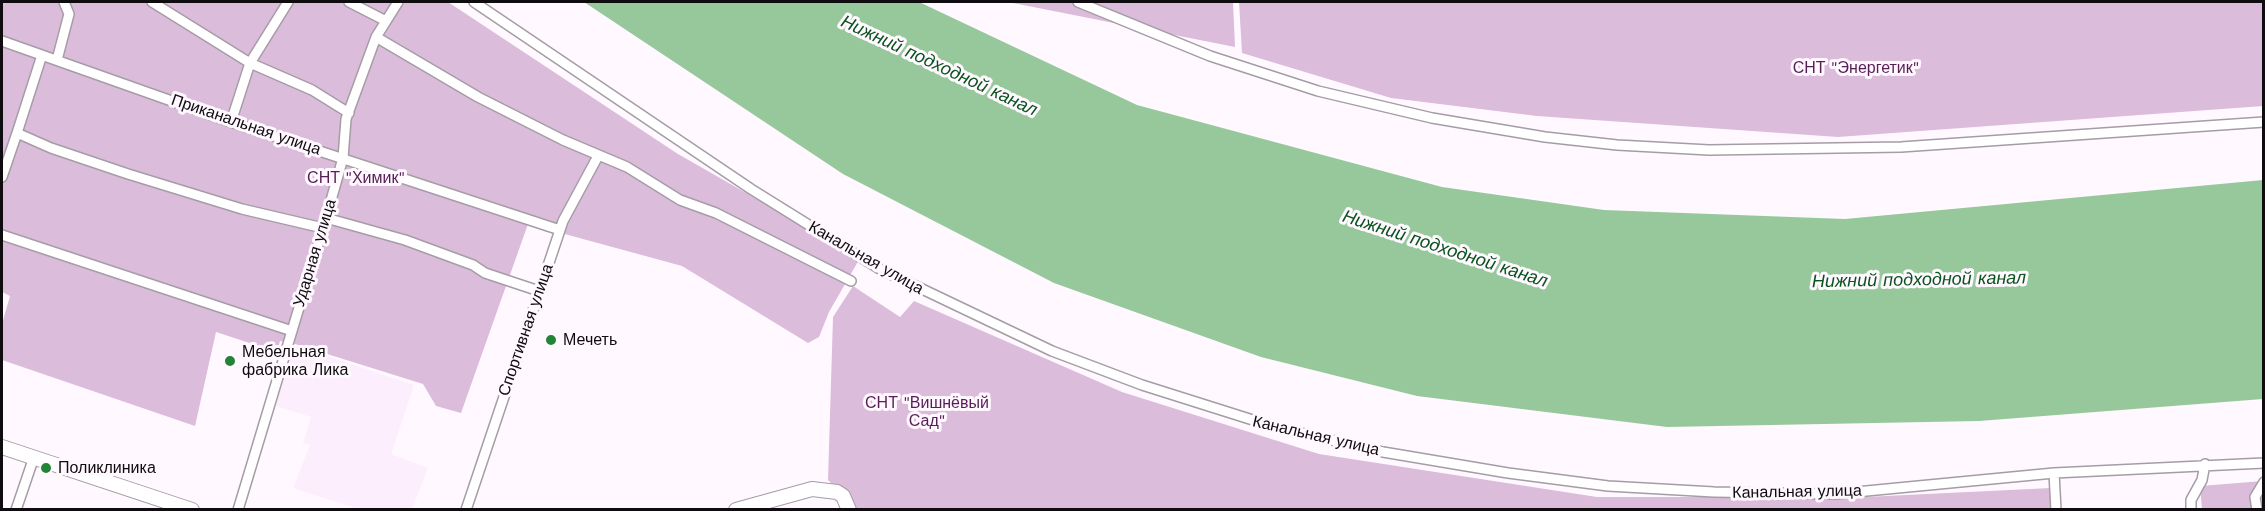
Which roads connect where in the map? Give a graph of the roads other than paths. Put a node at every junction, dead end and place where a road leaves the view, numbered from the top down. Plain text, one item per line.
1 (64, 2) edge
2 (152, 2) edge
3 (288, 2) edge
4 (349, 2) edge
5 (398, 2) edge
6 (474, 2) edge
7 (1078, 2) edge
8 (386, 21) junction
9 (376, 37) junction
10 (2, 41) edge
11 (42, 55) junction
12 (57, 60) junction
13 (250, 63) junction
14 (349, 113) junction
15 (231, 122) junction
16 (2264, 122) edge
17 (17, 133) junction
18 (598, 156) junction
19 (342, 158) junction
20 (2, 177) edge
21 (325, 223) junction
22 (560, 230) junction
23 (2, 235) edge
24 (851, 280) dead end
25 (539, 291) junction
26 (292, 331) junction
27 (2, 447) edge
28 (34, 457) junction
29 (2264, 463) edge
30 (2205, 464) junction
31 (2054, 473) junction
32 (2264, 482) edge
33 (16, 510) edge
34 (192, 510) edge
35 (238, 510) edge
36 (466, 510) edge
37 (736, 510) edge
38 (849, 510) edge
39 (2056, 510) edge
40 (2191, 510) edge
41 (2257, 510) edge

1 - 12 street
2 - 13 street
3 - 13 street
4 - 8 street
5 - 8 street, Ударная улица
6 - 31 street, Канальная улица
7 - 16 street
8 - 9 street, Ударная улица
9 - 14 street, Ударная улица
9 - 18 street
10 - 11 street, Приканальная улица
11 - 12 street, Приканальная улица
11 - 17 street
12 - 15 street, Приканальная улица
13 - 14 street
13 - 15 street
14 - 19 street, Ударная улица
15 - 19 street, Приканальная улица
17 - 20 street
17 - 21 street
18 - 22 street, Спортивная улица
18 - 24 street
19 - 21 street, Ударная улица
19 - 22 street, Приканальная улица
21 - 25 street
21 - 26 street, Ударная улица
22 - 25 street, Спортивная улица
23 - 26 street
25 - 36 street, Спортивная улица
26 - 35 street, Ударная улица
27 - 28 street
28 - 33 street
28 - 34 street
29 - 30 street, Канальная улица
30 - 31 street, Канальная улица
30 - 40 street
31 - 39 street
32 - 41 street
37 - 38 street

